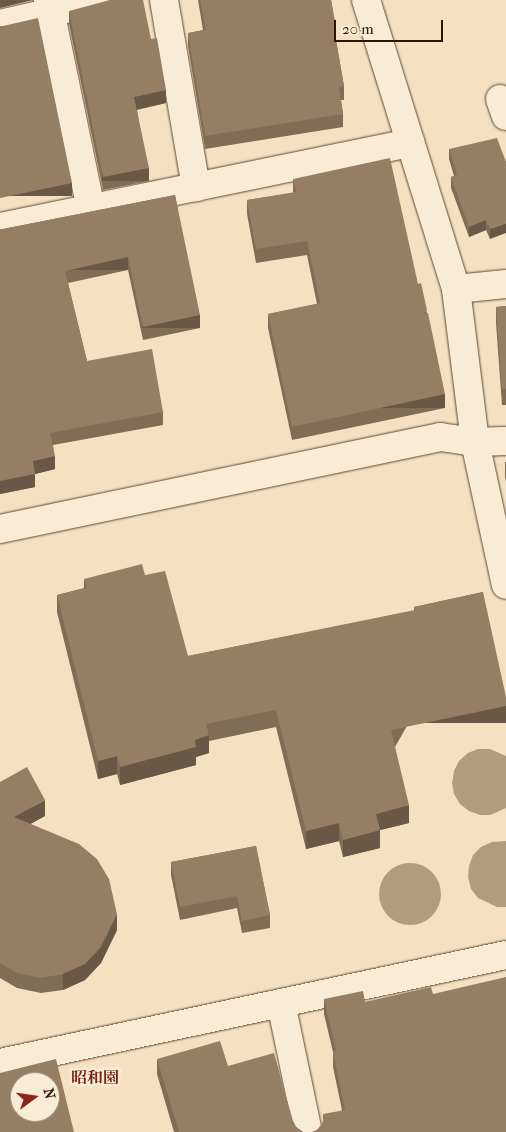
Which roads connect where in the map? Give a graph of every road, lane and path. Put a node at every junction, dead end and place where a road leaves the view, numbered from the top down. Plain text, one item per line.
1 (104, 0) edge
2 (164, 0) edge
3 (366, 0) edge
4 (49, 6) edge
5 (0, 24) edge
6 (411, 143) junction
7 (196, 187) junction
8 (91, 209) junction
9 (0, 227) edge
10 (506, 284) edge
11 (456, 290) junction
12 (506, 440) edge
13 (475, 442) junction
14 (0, 529) edge
15 (506, 584) edge
16 (506, 955) edge
17 (281, 1003) junction
18 (0, 1062) edge
19 (308, 1132) edge

1 - 4 street
2 - 7 street
3 - 6 street
4 - 5 street
4 - 8 street
6 - 7 street
6 - 11 street
7 - 8 street
8 - 9 street
10 - 11 street
11 - 13 street
12 - 13 street
13 - 14 street
13 - 15 street
16 - 17 street
17 - 18 street
17 - 19 street

